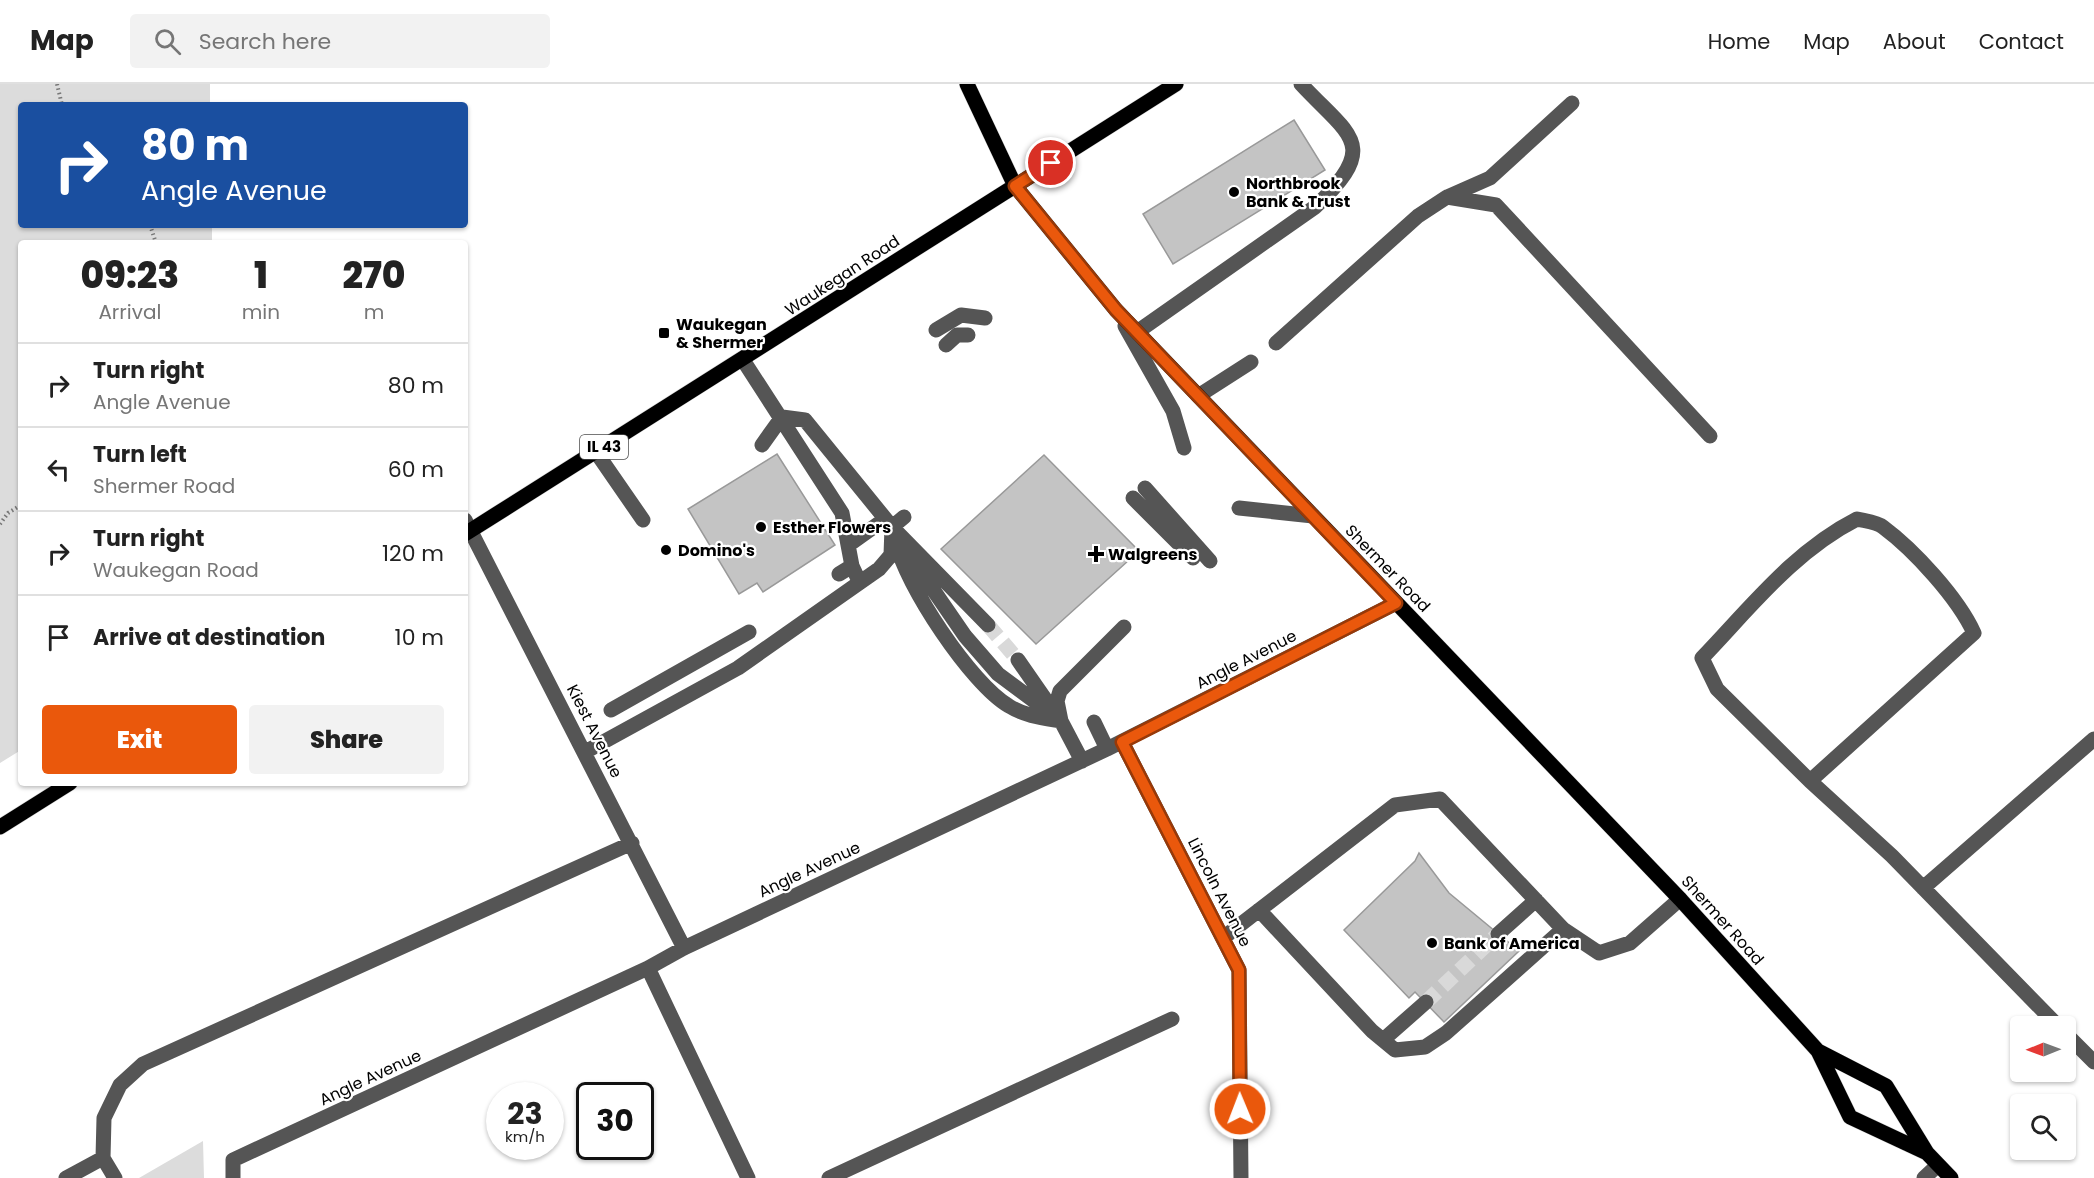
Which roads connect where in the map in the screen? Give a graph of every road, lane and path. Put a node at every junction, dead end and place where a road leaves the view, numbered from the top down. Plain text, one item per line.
1 (57, 84) edge
2 (967, 84) edge
3 (1176, 84) edge
4 (1301, 84) edge
5 (61, 102) edge
6 (1572, 104) dead end
7 (1015, 186) junction
8 (1447, 197) junction
9 (1116, 310) junction
10 (985, 318) dead end
11 (936, 330) dead end
12 (1137, 332) junction
13 (968, 335) dead end
14 (1276, 343) dead end
15 (946, 345) dead end
16 (743, 360) junction
17 (1251, 362) dead end
18 (1197, 396) junction
19 (782, 417) junction
20 (1710, 436) dead end
21 (762, 445) dead end
22 (1184, 448) dead end
23 (596, 452) junction
24 (18, 507) edge
25 (1239, 508) dead end
26 (1313, 516) junction
27 (643, 520) dead end
28 (894, 521) junction
29 (0, 524) edge
30 (468, 527) edge
31 (468, 530) edge
32 (850, 544) junction
33 (910, 558) junction
34 (1193, 558) dead end
35 (1210, 561) dead end
36 (879, 569) junction
37 (860, 581) junction
38 (1396, 603) junction
39 (988, 625) tunnel mouth
40 (1124, 627) dead end
41 (749, 632) dead end
42 (1018, 660) tunnel mouth
43 (611, 710) dead end
44 (1061, 721) junction
45 (1094, 722) dead end
46 (2094, 739) edge
47 (1122, 742) junction
48 (1107, 749) junction
49 (585, 752) junction
50 (1082, 761) junction
51 (1810, 781) junction
52 (65, 786) edge
53 (0, 827) edge
54 (632, 843) junction
55 (1923, 888) junction
56 (1680, 899) junction
57 (1536, 900) junction
58 (1259, 910) junction
59 (1563, 929) junction
60 (1498, 934) tunnel mouth
61 (1222, 938) junction
62 (684, 948) junction
63 (648, 968) junction
64 (1426, 1002) tunnel mouth
65 (2048, 1016) edge
66 (1172, 1019) dead end
67 (1383, 1040) junction
68 (2076, 1044) edge
69 (1818, 1051) junction
70 (2094, 1062) edge
71 (1927, 1153) junction
72 (103, 1158) junction
73 (1938, 1165) junction
74 (66, 1178) edge
75 (115, 1178) edge
76 (233, 1178) edge
77 (748, 1178) edge
78 (829, 1178) edge
79 (1241, 1178) edge
80 (1924, 1178) edge
81 (1951, 1178) edge

1 - 5 path
2 - 7 main road, Shermer Road
3 - 7 main road, Waukegan Road / IL 43
4 - 12 street
6 - 8 street
7 - 9 main road, Shermer Road
7 - 16 main road, Waukegan Road / IL 43
8 - 14 street
8 - 20 street
9 - 12 main road, Shermer Road
9 - 22 street
10 - 11 street
12 - 18 main road, Shermer Road
13 - 15 street
16 - 19 street
16 - 23 main road, Waukegan Road / IL 43
17 - 18 street
18 - 26 main road, Shermer Road
19 - 21 street
19 - 28 street
19 - 32 street
23 - 27 street
23 - 30 main road, Waukegan Road / IL 43
24 - 29 path
25 - 26 street
26 - 38 main road, Shermer Road
28 - 32 street
28 - 33 street
28 - 33 street
28 - 36 street
31 - 49 street, Kiest Avenue
32 - 37 street
33 - 36 street
33 - 39 street
33 - 44 street
34 - 35 street
36 - 37 street
37 - 49 street
38 - 47 street, Angle Avenue
38 - 56 main road, Shermer Road
40 - 44 street
41 - 43 street
42 - 44 street
44 - 50 street
45 - 48 street
46 - 55 street
47 - 48 street, Angle Avenue
47 - 61 street, Lincoln Avenue
48 - 50 street, Angle Avenue
49 - 54 street, Kiest Avenue
50 - 62 street, Angle Avenue
51 - 51 street
51 - 55 street
52 - 53 main road
54 - 62 street, Kiest Avenue
54 - 72 street
55 - 65 street
56 - 59 street
56 - 69 main road, Shermer Road
57 - 58 street
57 - 59 street
57 - 60 street
58 - 61 street
58 - 67 street
59 - 67 street
61 - 79 street, Lincoln Avenue
62 - 63 street, Angle Avenue
63 - 76 street, Angle Avenue
63 - 77 street
64 - 67 street
66 - 78 street
68 - 70 street
69 - 71 main road, Shermer Road
69 - 71 main road, Shermer Road
71 - 73 main road, Shermer Road
72 - 74 street
72 - 75 street
73 - 80 street
73 - 81 main road, Shermer Road

